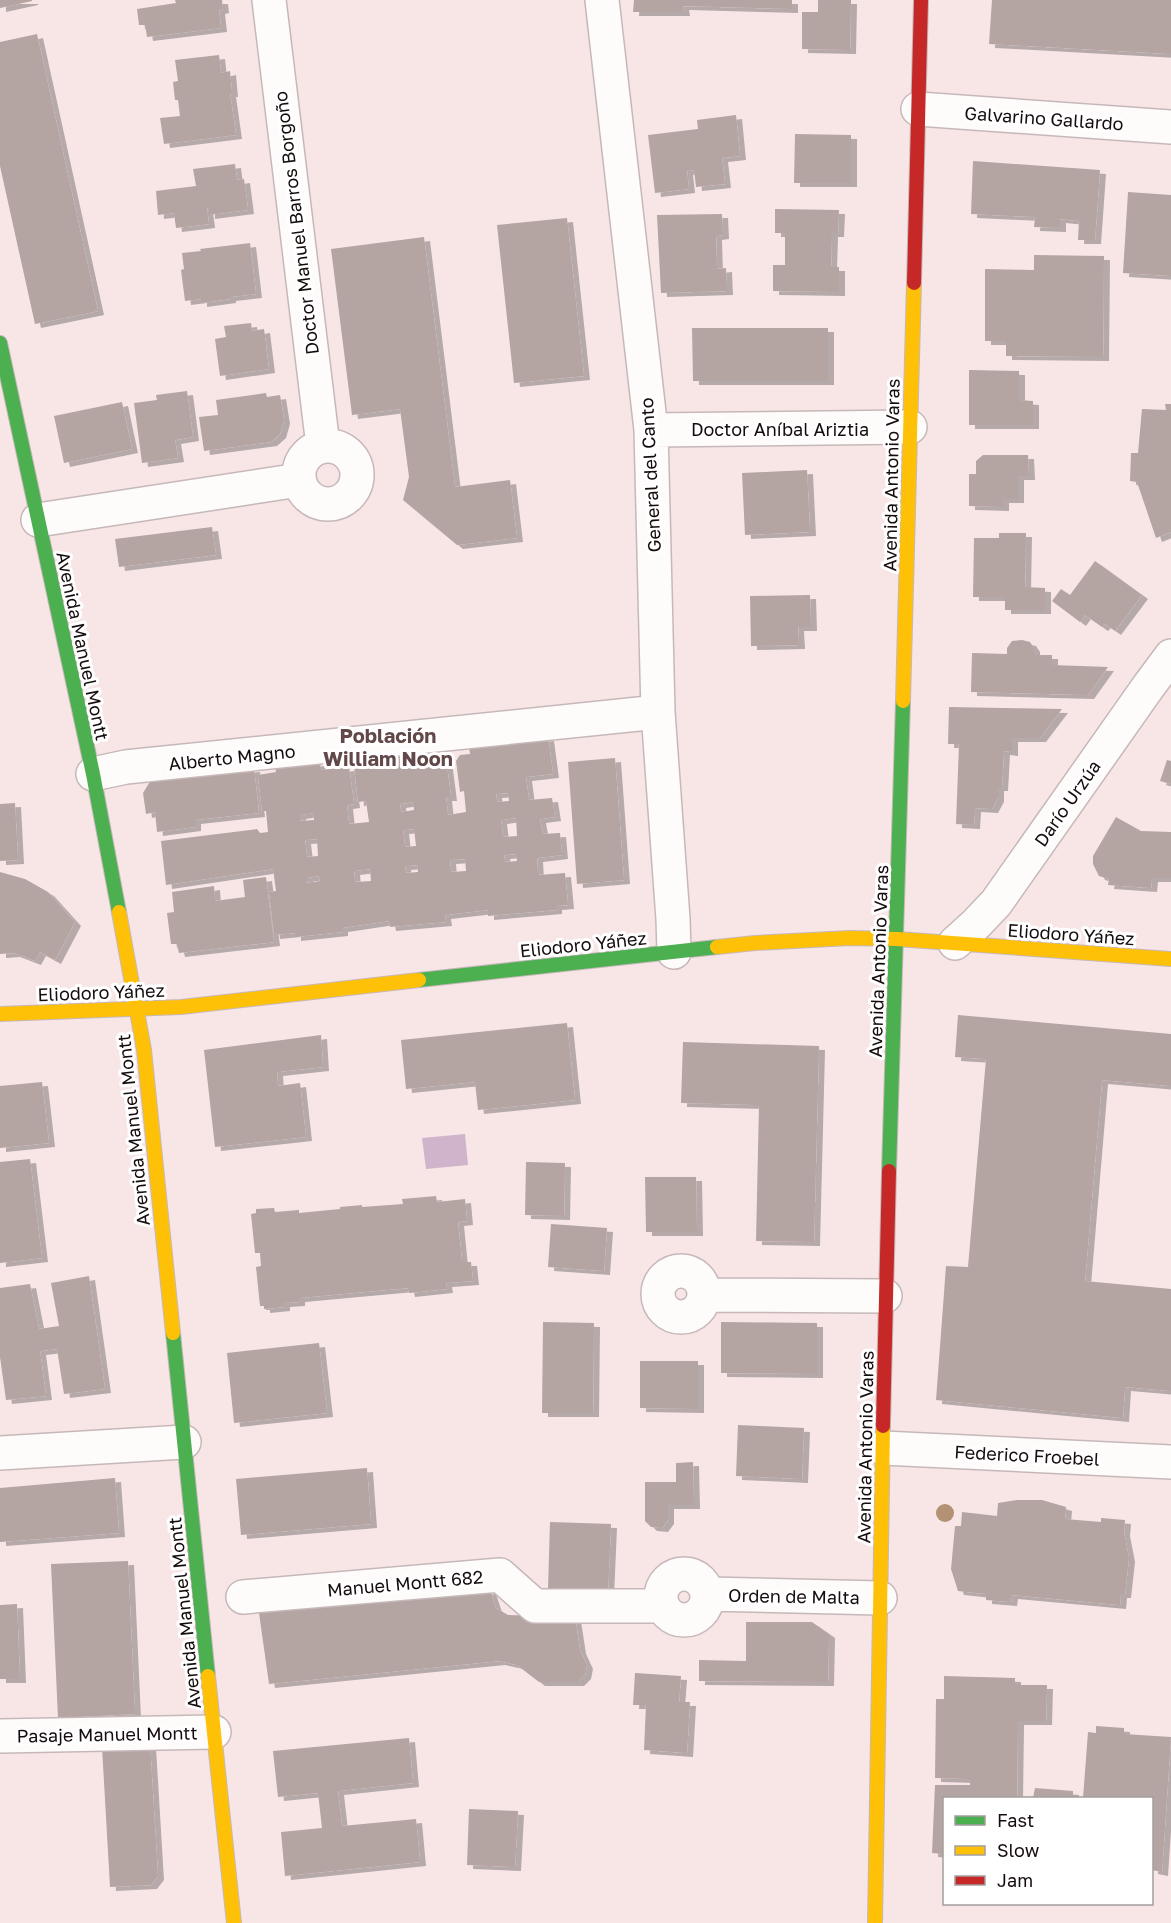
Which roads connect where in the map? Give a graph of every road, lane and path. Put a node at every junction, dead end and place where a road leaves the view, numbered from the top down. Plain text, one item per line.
1 (269, 0) edge
2 (602, 0) edge
3 (921, 0) edge
4 (918, 109) junction
5 (1171, 127) edge
6 (0, 343) edge
7 (910, 427) junction
8 (651, 430) junction
9 (323, 446) junction
10 (299, 480) junction
11 (38, 520) junction
12 (1171, 656) edge
13 (658, 712) junction
14 (93, 774) junction
15 (897, 939) junction
16 (954, 943) junction
17 (674, 952) junction
18 (1171, 959) edge
19 (136, 1008) junction
20 (0, 1014) edge
21 (704, 1295) dead end
22 (885, 1296) junction
23 (184, 1442) junction
24 (883, 1448) junction
25 (0, 1453) edge
26 (1171, 1462) edge
27 (243, 1597) dead end
28 (880, 1598) junction
29 (663, 1606) joint
30 (214, 1732) junction
31 (0, 1736) edge
32 (234, 1923) edge
33 (875, 1923) edge

1 - 9 street, Doctor Manuel Barros Borgoño
2 - 8 street, General del Canto
3 - 4 main road, Avenida Antonio Varas
4 - 5 street, Galvarino Gallardo
4 - 7 main road, Avenida Antonio Varas
6 - 11 main road, Avenida Manuel Montt
7 - 8 street, Doctor Aníbal Ariztia
7 - 15 main road, Avenida Antonio Varas
8 - 13 street, General del Canto
9 - 10 street
9 - 10 street
10 - 11 street
11 - 14 main road, Avenida Manuel Montt
12 - 16 street, Darío Urzúa
13 - 14 street, Alberto Magno
13 - 17 street, General del Canto
14 - 19 main road, Avenida Manuel Montt
15 - 16 main road, Eliodoro Yáñez
15 - 17 main road, Eliodoro Yáñez
15 - 22 main road, Avenida Antonio Varas
16 - 18 main road, Eliodoro Yáñez
17 - 19 main road, Eliodoro Yáñez
19 - 20 main road, Eliodoro Yáñez
19 - 23 main road, Avenida Manuel Montt
21 - 22 street
22 - 24 main road, Avenida Antonio Varas
23 - 25 street
23 - 30 main road, Avenida Manuel Montt
24 - 26 street, Federico Froebel
24 - 28 main road, Avenida Antonio Varas
27 - 29 street, Manuel Montt 682
28 - 29 street, Orden de Malta
28 - 33 main road, Avenida Antonio Varas
30 - 31 street, Pasaje Manuel Montt
30 - 32 main road, Avenida Manuel Montt

